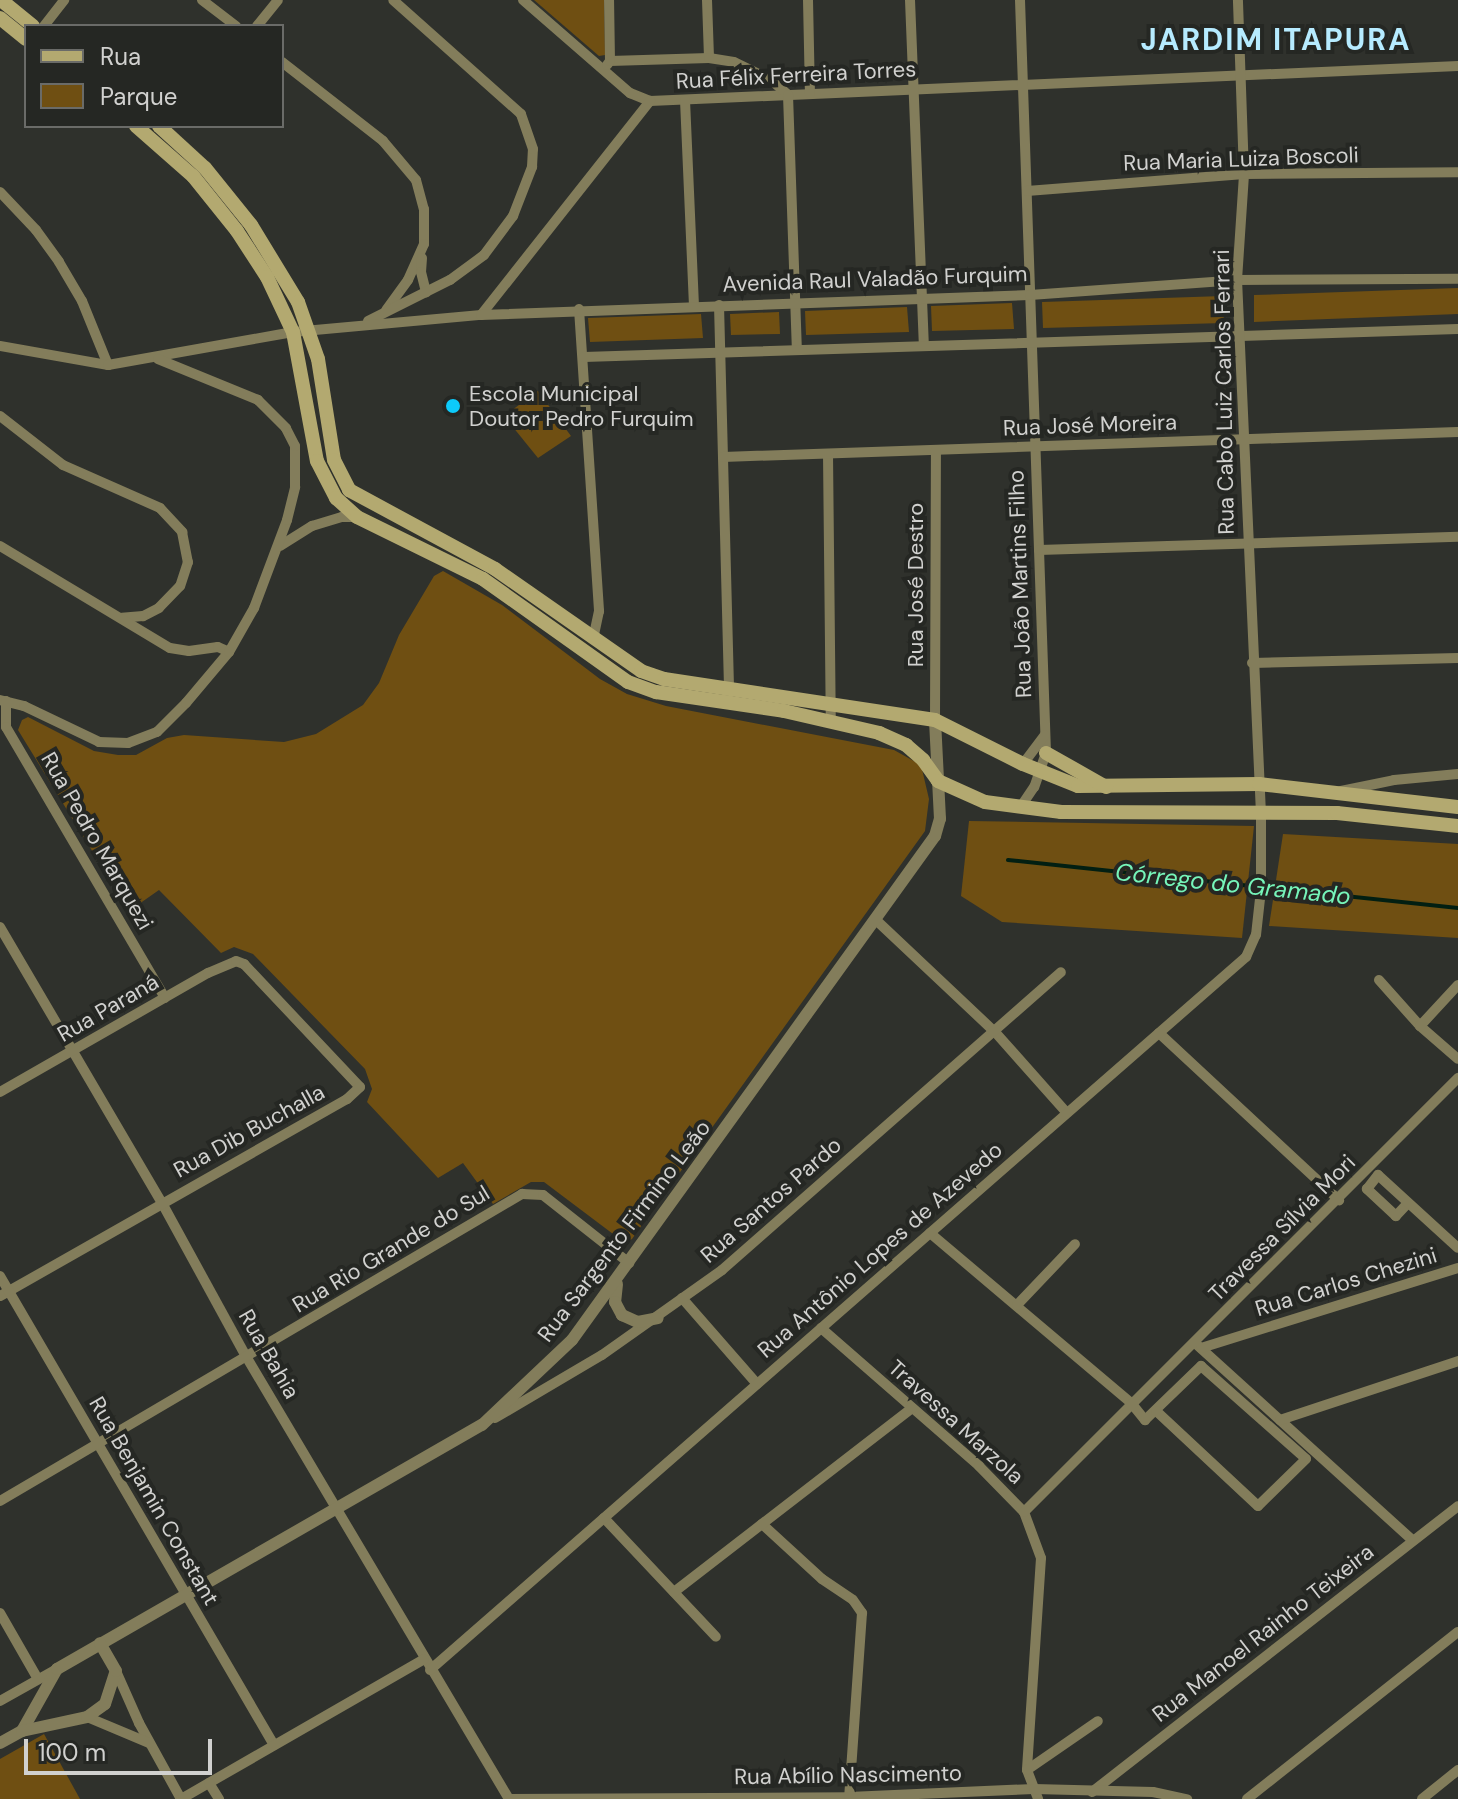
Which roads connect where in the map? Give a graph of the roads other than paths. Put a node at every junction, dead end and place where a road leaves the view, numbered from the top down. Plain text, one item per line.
1 (1, 0) edge
2 (64, 0) edge
3 (202, 0) edge
4 (278, 0) edge
5 (393, 0) edge
6 (523, 0) edge
7 (609, 0) edge
8 (707, 0) edge
9 (808, 0) edge
10 (910, 0) edge
11 (1020, 0) edge
12 (1238, 0) edge
13 (0, 18) edge
14 (31, 24) edge
15 (46, 24) edge
16 (233, 24) edge
17 (259, 24) edge
18 (24, 37) edge
19 (709, 58) junction
20 (284, 64) edge
21 (607, 66) junction
22 (1458, 66) edge
23 (1241, 74) junction
24 (1023, 85) junction
25 (914, 90) junction
26 (810, 94) junction
27 (788, 95) junction
28 (685, 100) junction
29 (650, 101) junction
30 (138, 128) edge
31 (161, 128) edge
32 (1458, 172) edge
33 (1244, 174) junction
34 (1027, 191) junction
35 (1, 194) edge
36 (424, 244) junction
37 (1458, 279) edge
38 (1237, 280) junction
39 (426, 292) junction
40 (1030, 295) junction
41 (922, 298) junction
42 (796, 302) junction
43 (694, 305) junction
44 (719, 305) junction
45 (579, 309) junction
46 (385, 312) junction
47 (481, 315) junction
48 (363, 324) junction
49 (1458, 329) edge
50 (310, 331) junction
51 (293, 332) junction
52 (1240, 337) junction
53 (1032, 343) junction
54 (0, 346) edge
55 (924, 346) junction
56 (797, 350) junction
57 (720, 353) junction
58 (584, 357) junction
59 (156, 358) junction
60 (108, 365) junction
61 (0, 416) edge
62 (1458, 432) edge
63 (313, 436) junction
64 (1244, 439) junction
65 (295, 446) junction
66 (1036, 446) junction
67 (936, 450) junction
68 (828, 454) junction
69 (723, 457) junction
70 (373, 505) junction
71 (361, 519) junction
72 (1458, 537) edge
73 (1247, 542) junction
74 (0, 546) edge
75 (279, 548) junction
76 (1039, 550) junction
77 (122, 618) junction
78 (593, 639) junction
79 (229, 652) junction
80 (1458, 658) edge
81 (1252, 663) junction
82 (729, 696) junction
83 (3, 700) edge
84 (832, 703) junction
85 (935, 720) junction
86 (831, 722) junction
87 (1045, 735) junction
88 (1046, 753) junction
89 (1023, 764) junction
90 (1040, 771) junction
91 (1458, 774) edge
92 (938, 781) junction
93 (1259, 784) junction
94 (1106, 788) junction
95 (1340, 791) junction
96 (1022, 805) junction
97 (1458, 807) edge
98 (1337, 813) junction
99 (1261, 814) junction
100 (1458, 826) edge
101 (876, 920) junction
102 (0, 927) edge
103 (236, 961) joint
104 (1061, 972) dead end
105 (1379, 980) dead end
106 (1458, 985) edge
107 (165, 998) junction
108 (1420, 1026) junction
109 (995, 1032) junction
110 (1159, 1033) junction
111 (73, 1051) junction
112 (1458, 1059) edge
113 (1458, 1078) edge
114 (0, 1092) edge
115 (1067, 1113) junction
116 (1339, 1200) junction
117 (162, 1203) junction
118 (1408, 1203) dead end
119 (930, 1233) junction
120 (1075, 1244) dead end
121 (1458, 1248) edge
122 (629, 1263) junction
123 (1458, 1268) edge
124 (0, 1276) edge
125 (620, 1278) junction
126 (4, 1294) edge
127 (682, 1298) junction
128 (1017, 1305) junction
129 (658, 1318) junction
130 (821, 1328) junction
131 (1198, 1345) junction
132 (247, 1358) junction
133 (1458, 1361) edge
134 (757, 1384) junction
135 (1132, 1404) junction
136 (912, 1408) junction
137 (1156, 1411) junction
138 (1280, 1420) junction
139 (482, 1425) junction
140 (98, 1445) junction
141 (0, 1501) edge
142 (1458, 1506) edge
143 (338, 1507) junction
144 (1024, 1512) junction
145 (604, 1518) junction
146 (762, 1524) junction
147 (1413, 1541) junction
148 (674, 1592) junction
149 (185, 1595) junction
150 (0, 1613) edge
151 (1458, 1632) edge
152 (716, 1637) dead end
153 (100, 1643) junction
154 (424, 1659) junction
155 (57, 1669) junction
156 (430, 1670) junction
157 (116, 1671) junction
158 (38, 1679) junction
159 (0, 1701) edge
160 (87, 1717) junction
161 (1098, 1721) dead end
162 (17, 1734) junction
163 (0, 1743) edge
164 (151, 1743) junction
165 (274, 1745) junction
166 (1027, 1770) junction
167 (1458, 1770) edge
168 (209, 1783) junction
169 (1092, 1792) junction
170 (1036, 1794) edge
171 (926, 1796) edge
172 (849, 1797) edge
173 (181, 1799) edge
174 (219, 1799) edge
175 (509, 1799) edge
176 (1187, 1799) edge
177 (1247, 1799) edge
178 (1422, 1799) edge

1 - 14 main road
2 - 15 street
3 - 16 street
4 - 17 street
5 - 39 street
6 - 21 street
7 - 21 street
8 - 19 street
9 - 26 street
10 - 25 street
11 - 24 street, Rua João Martins Filho
12 - 23 street, Rua Cabo Luiz Carlos Ferrari
13 - 18 main road
19 - 21 street
19 - 27 street
20 - 36 street
21 - 29 street
22 - 23 street, Rua Félix Ferreira Torres
23 - 24 street, Rua Félix Ferreira Torres
23 - 33 street, Rua Cabo Luiz Carlos Ferrari
24 - 25 street, Rua Félix Ferreira Torres
24 - 34 street, Rua João Martins Filho
25 - 26 street, Rua Félix Ferreira Torres
25 - 41 street
26 - 27 street, Rua Félix Ferreira Torres
27 - 28 street, Rua Félix Ferreira Torres
27 - 42 street
28 - 29 street, Rua Félix Ferreira Torres
28 - 43 street
29 - 47 street, Rua Félix Ferreira Torres
30 - 51 main road
31 - 50 main road
32 - 33 street, Rua Maria Luiza Boscoli
33 - 34 street, Rua Maria Luiza Boscoli
33 - 38 street, Rua Cabo Luiz Carlos Ferrari
34 - 40 street, Rua João Martins Filho
35 - 60 street
36 - 39 street
36 - 46 street
37 - 38 street, Avenida Raul Valadão Furquim
38 - 40 street, Avenida Raul Valadão Furquim
38 - 52 street, Rua Cabo Luiz Carlos Ferrari
39 - 46 street
40 - 41 street, Avenida Raul Valadão Furquim
40 - 53 street, Rua João Martins Filho
41 - 42 street, Avenida Raul Valadão Furquim
41 - 55 street
42 - 44 street, Avenida Raul Valadão Furquim
42 - 56 street
43 - 44 street, Avenida Raul Valadão Furquim
43 - 45 street, Avenida Raul Valadão Furquim
44 - 57 street
45 - 47 street, Avenida Raul Valadão Furquim
45 - 58 street
46 - 48 street
47 - 48 street, Avenida Raul Valadão Furquim
48 - 50 street, Avenida Raul Valadão Furquim
49 - 52 street
50 - 51 street, Avenida Raul Valadão Furquim
50 - 70 main road
51 - 59 street, Avenida Raul Valadão Furquim
51 - 63 main road
52 - 53 street
52 - 64 street, Rua Cabo Luiz Carlos Ferrari
53 - 55 street
53 - 66 street, Rua João Martins Filho
54 - 60 street, Avenida Raul Valadão Furquim
55 - 56 street
56 - 57 street
57 - 58 street
57 - 69 street
58 - 78 street
59 - 60 street, Avenida Raul Valadão Furquim
59 - 65 street
61 - 77 street
62 - 64 street, Rua José Moreira
63 - 65 street
63 - 71 main road
64 - 66 street, Rua José Moreira
64 - 73 street, Rua Cabo Luiz Carlos Ferrari
65 - 75 street
66 - 67 street, Rua José Moreira
66 - 76 street, Rua João Martins Filho
67 - 68 street, Rua José Moreira
67 - 85 street, Rua José Destro
68 - 69 street, Rua José Moreira
68 - 84 street
69 - 82 street
70 - 71 main road
70 - 78 main road
71 - 75 street
71 - 82 main road
72 - 73 street
73 - 76 street
73 - 81 street, Rua Cabo Luiz Carlos Ferrari
74 - 77 street
75 - 79 street
76 - 87 street, Rua João Martins Filho
77 - 79 street
78 - 82 main road
79 - 83 street
80 - 81 street
81 - 93 street, Rua Cabo Luiz Carlos Ferrari
82 - 84 main road
82 - 86 main road
83 - 107 street, Rua Pedro Marquezi
84 - 85 main road
84 - 86 street
85 - 89 main road
85 - 92 street, Rua Sargento Firmino Leão
86 - 92 main road
87 - 88 street, Rua João Martins Filho
87 - 89 street
88 - 90 street, Rua João Martins Filho
88 - 94 main road
89 - 90 main road
90 - 94 main road
90 - 96 street, Rua João Martins Filho
91 - 95 street
92 - 96 main road
92 - 101 street, Rua Sargento Firmino Leão
93 - 94 main road
93 - 95 main road
93 - 99 street, Rua Cabo Luiz Carlos Ferrari
95 - 97 main road
95 - 98 main road
96 - 99 main road
98 - 99 main road
98 - 100 main road
99 - 110 street, Rua Antônio Lopes de Azevedo
101 - 109 street
101 - 122 street, Rua Sargento Firmino Leão
102 - 111 street, Rua Bahia
103 - 107 street, Rua Paraná
103 - 117 street, Rua Dib Buchalla
104 - 109 street, Rua Santos Pardo
105 - 108 street
106 - 108 street
107 - 111 street, Rua Paraná
108 - 112 street
109 - 115 street
109 - 127 street, Rua Santos Pardo
110 - 115 street, Rua Antônio Lopes de Azevedo
110 - 116 street
111 - 114 street, Rua Paraná
111 - 117 street, Rua Bahia
113 - 116 street, Travessa Sílvia Mori
115 - 119 street, Rua Antônio Lopes de Azevedo
116 - 131 street, Travessa Sílvia Mori
117 - 126 street, Rua Dib Buchalla
117 - 132 street, Rua Bahia
118 - 121 street
119 - 128 street
119 - 130 street, Rua Antônio Lopes de Azevedo
120 - 128 street
122 - 125 street, Rua Sargento Firmino Leão
122 - 132 street, Rua Rio Grande do Sul
123 - 131 street, Rua Carlos Chezini
124 - 126 street, Rua Benjamin Constant
125 - 129 street
125 - 139 street, Rua Sargento Firmino Leão
126 - 140 street, Rua Benjamin Constant
127 - 129 street, Rua Santos Pardo
127 - 134 street
128 - 135 street
129 - 139 street, Rua Santos Pardo
130 - 134 street, Rua Antônio Lopes de Azevedo
130 - 136 street, Travessa Marzola
131 - 135 street, Travessa Sílvia Mori
131 - 138 street
132 - 140 street, Rua Rio Grande do Sul
132 - 143 street, Rua Bahia
133 - 138 street
134 - 145 street, Rua Antônio Lopes de Azevedo
135 - 137 street
135 - 144 street, Travessa Sílvia Mori
136 - 144 street, Travessa Marzola
136 - 146 street
137 - 137 street
138 - 147 street
139 - 143 street, Rua Sargento Firmino Leão
140 - 141 street, Rua Rio Grande do Sul
140 - 149 street, Rua Benjamin Constant
142 - 147 street, Rua Manoel Rainho Teixeira
143 - 149 street, Rua Sargento Firmino Leão
143 - 154 street, Rua Bahia
144 - 166 street, Travessa Marzola
145 - 148 street
145 - 156 street, Rua Antônio Lopes de Azevedo
146 - 148 street
146 - 172 street
147 - 169 street, Rua Manoel Rainho Teixeira
148 - 152 street
149 - 153 street, Rua Sargento Firmino Leão
149 - 165 street, Rua Benjamin Constant
150 - 158 street
151 - 177 street
153 - 155 street, Rua Sargento Firmino Leão
153 - 157 street
154 - 156 street, Rua Bahia
154 - 165 street
155 - 158 street, Rua Sargento Firmino Leão
155 - 162 street
156 - 175 street, Rua Bahia
157 - 160 street
157 - 164 street
158 - 159 street, Rua Sargento Firmino Leão
160 - 162 street
160 - 164 street
161 - 166 street
162 - 163 street
164 - 173 street
165 - 168 street
166 - 170 street, Travessa Marzola
167 - 178 street
168 - 173 street
168 - 174 street
169 - 170 street, Rua Abílio Nascimento
169 - 176 street, Rua Abílio Nascimento
170 - 171 street, Rua Abílio Nascimento
171 - 172 street, Rua Abílio Nascimento
172 - 175 street, Rua Abílio Nascimento

